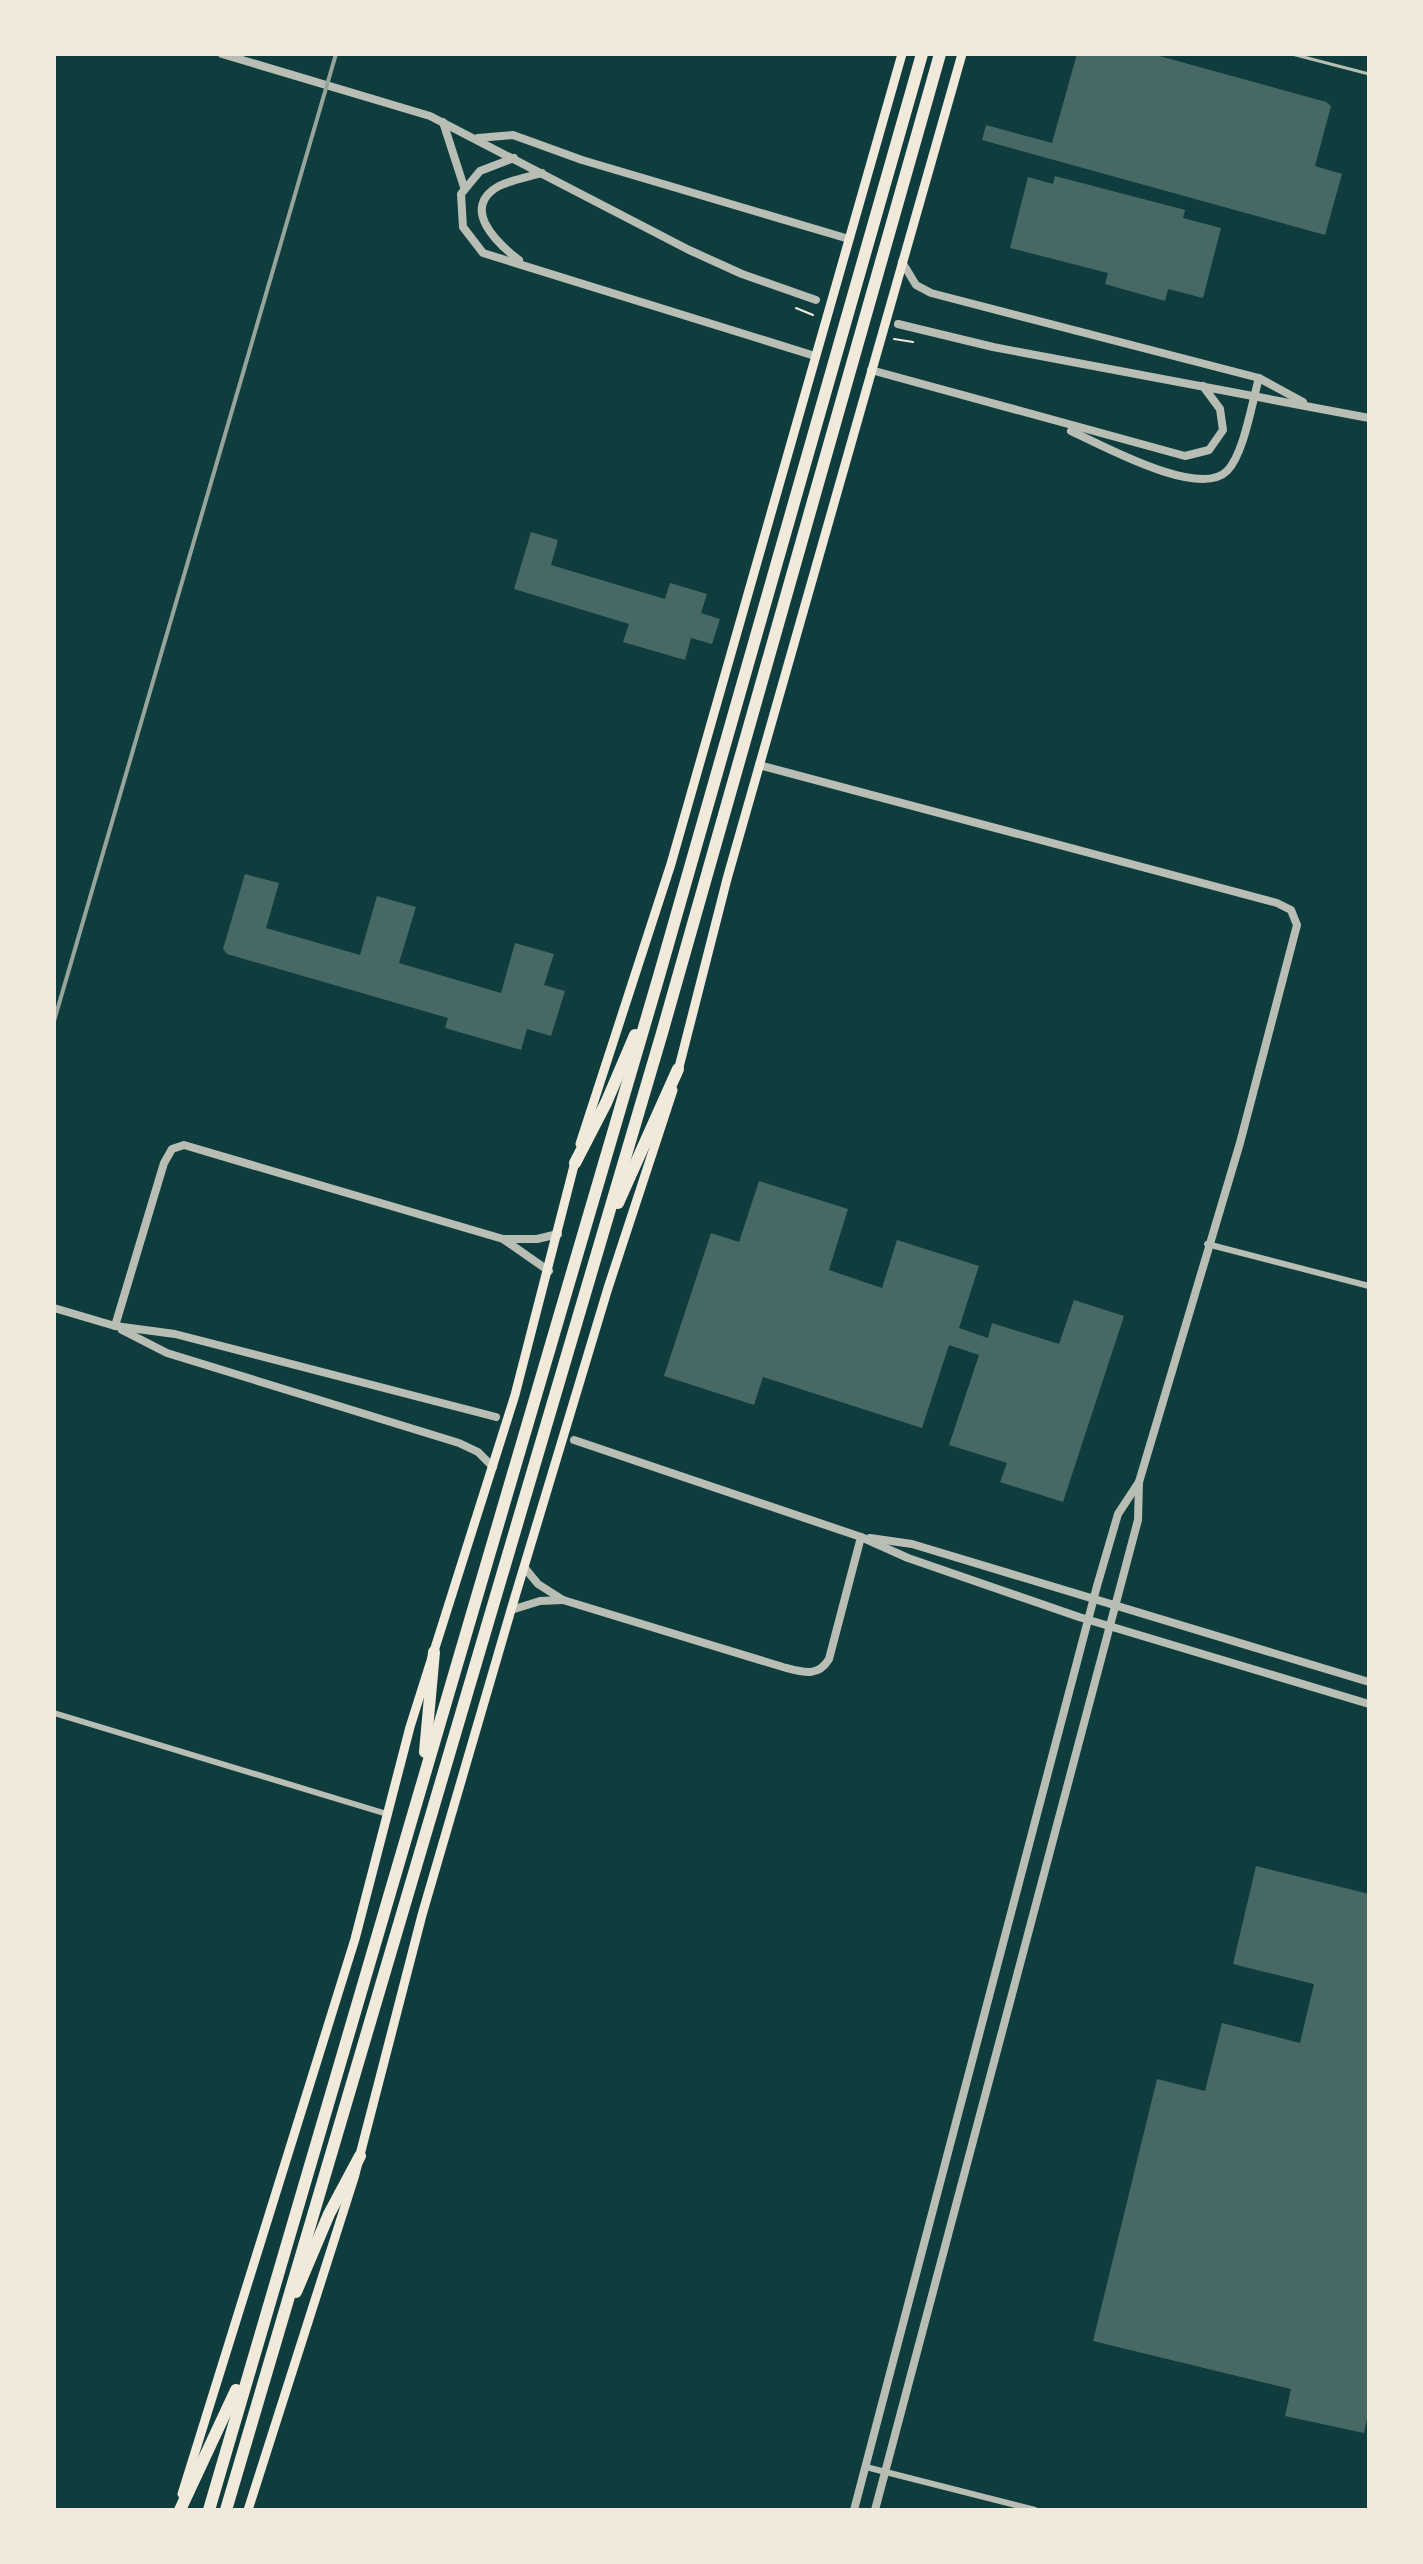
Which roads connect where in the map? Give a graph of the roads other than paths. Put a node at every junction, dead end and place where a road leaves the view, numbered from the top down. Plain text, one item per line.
1 (222, 54) edge
2 (902, 54) edge
3 (922, 54) edge
4 (940, 54) edge
5 (962, 54) edge
6 (1292, 54) edge
7 (1369, 74) edge
8 (442, 121) junction
9 (476, 139) junction
10 (514, 158) junction
11 (542, 173) junction
12 (464, 187) junction
13 (849, 239) junction
14 (902, 262) junction
15 (523, 263) junction
16 (816, 300) dead end
17 (898, 324) dead end
18 (815, 356) junction
19 (871, 370) junction
20 (1259, 378) junction
21 (1203, 386) junction
22 (1254, 395) junction
23 (1310, 406) junction
24 (1369, 418) edge
25 (1048, 421) junction
26 (759, 765) junction
27 (659, 976) junction
28 (678, 1069) junction
29 (575, 1163) junction
30 (558, 1234) junction
31 (503, 1239) junction
32 (1207, 1244) junction
33 (596, 1253) junction
34 (549, 1271) junction
35 (1369, 1286) edge
36 (54, 1308) edge
37 (115, 1326) junction
38 (496, 1417) dead end
39 (574, 1440) dead end
40 (493, 1467) junction
41 (1139, 1482) junction
42 (861, 1537) junction
43 (524, 1567) junction
44 (1094, 1598) junction
45 (563, 1600) junction
46 (1115, 1604) junction
47 (511, 1610) junction
48 (1089, 1620) junction
49 (1110, 1626) junction
50 (434, 1652) junction
51 (1369, 1682) edge
52 (1369, 1704) edge
53 (54, 1713) edge
54 (422, 1781) junction
55 (388, 1814) junction
56 (360, 2156) junction
57 (939, 2188) junction
58 (959, 2193) junction
59 (917, 2274) junction
60 (936, 2280) junction
61 (260, 2332) junction
62 (272, 2351) junction
63 (866, 2467) junction
64 (885, 2472) junction
65 (179, 2510) edge
66 (209, 2510) edge
67 (226, 2510) edge
68 (248, 2510) edge
69 (854, 2510) edge
70 (875, 2510) edge
71 (1035, 2510) edge

1 - 8 street
2 - 13 main road
3 - 27 highway
4 - 33 highway
5 - 14 main road
6 - 7 lane
8 - 9 street
8 - 12 street
9 - 10 street
9 - 13 street
10 - 11 street
10 - 12 street
11 - 15 street
11 - 16 street
12 - 15 street
13 - 18 main road
14 - 19 main road
14 - 20 street
15 - 18 street
17 - 21 street
18 - 29 main road
19 - 25 street
19 - 26 main road
20 - 22 street
20 - 23 street
21 - 22 street
21 - 25 street
22 - 23 street
22 - 25 street
23 - 24 street
26 - 28 main road
26 - 32 street
27 - 29 highway
27 - 54 highway
28 - 33 highway
28 - 43 main road
29 - 30 main road
30 - 31 street
30 - 34 main road
31 - 34 street
31 - 37 street
32 - 35 street
32 - 41 street
33 - 62 highway
34 - 40 main road
36 - 37 street
37 - 38 street
37 - 40 street
39 - 42 street
40 - 50 main road
41 - 44 street
41 - 46 street
42 - 44 street
42 - 45 street
42 - 48 street
43 - 45 street
43 - 47 main road
44 - 46 street
44 - 48 street
45 - 47 street
46 - 49 street
46 - 51 street
47 - 56 main road
48 - 49 street
48 - 57 street
49 - 52 street
49 - 58 street
50 - 54 highway
50 - 55 main road
53 - 55 street
54 - 61 highway
55 - 65 main road
56 - 62 highway
56 - 68 main road
57 - 58 street
57 - 59 street
58 - 60 street
59 - 60 street
59 - 63 street
60 - 64 street
61 - 65 highway
61 - 66 highway
62 - 67 highway
63 - 64 street
63 - 69 street
64 - 70 street
64 - 71 street

